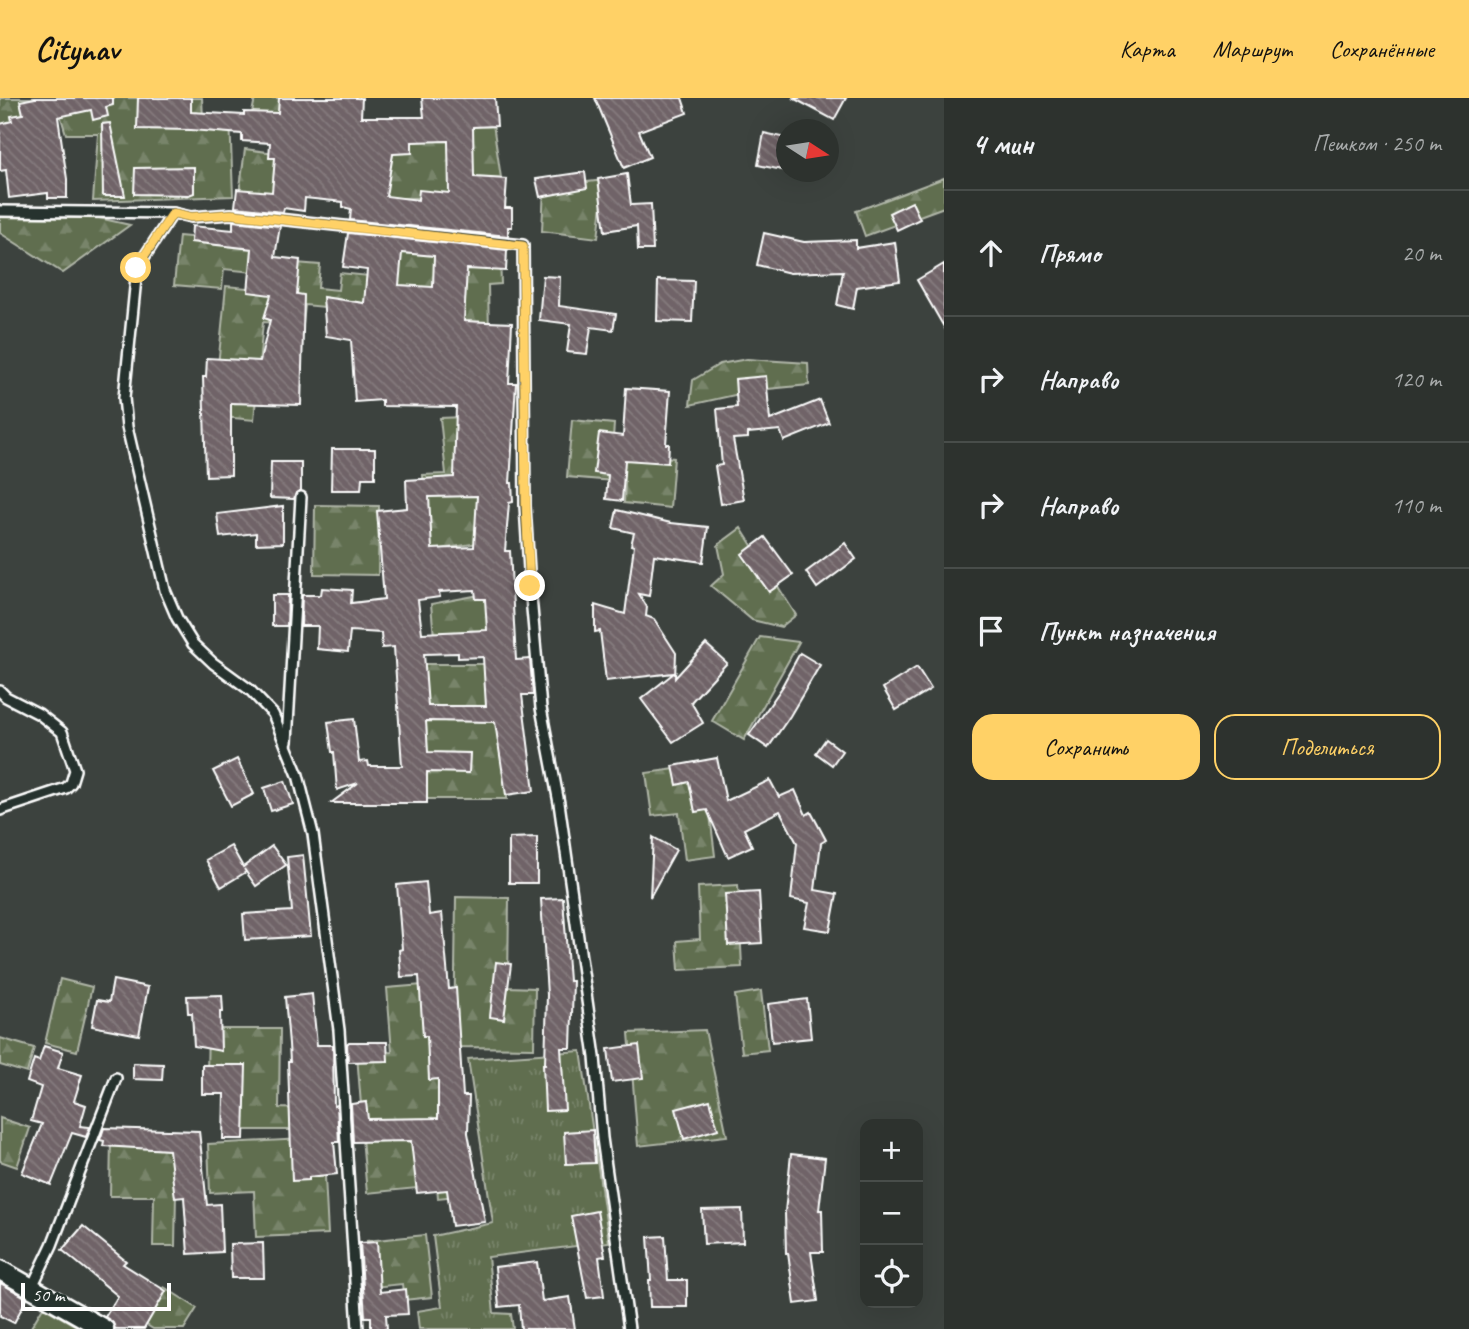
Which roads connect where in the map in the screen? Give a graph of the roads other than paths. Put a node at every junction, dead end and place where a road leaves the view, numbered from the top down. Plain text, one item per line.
1 (0, 211) edge
2 (173, 213) junction
3 (301, 497) dead end
4 (0, 691) edge
5 (287, 743) junction
6 (0, 810) edge
7 (116, 1078) dead end
8 (0, 1270) edge
9 (32, 1289) junction
10 (104, 1329) edge
11 (358, 1329) edge
12 (629, 1329) edge

1 - 2 lane
2 - 5 lane
2 - 12 lane
3 - 5 lane
4 - 6 lane
5 - 11 lane
7 - 9 lane
8 - 9 street
9 - 10 street

